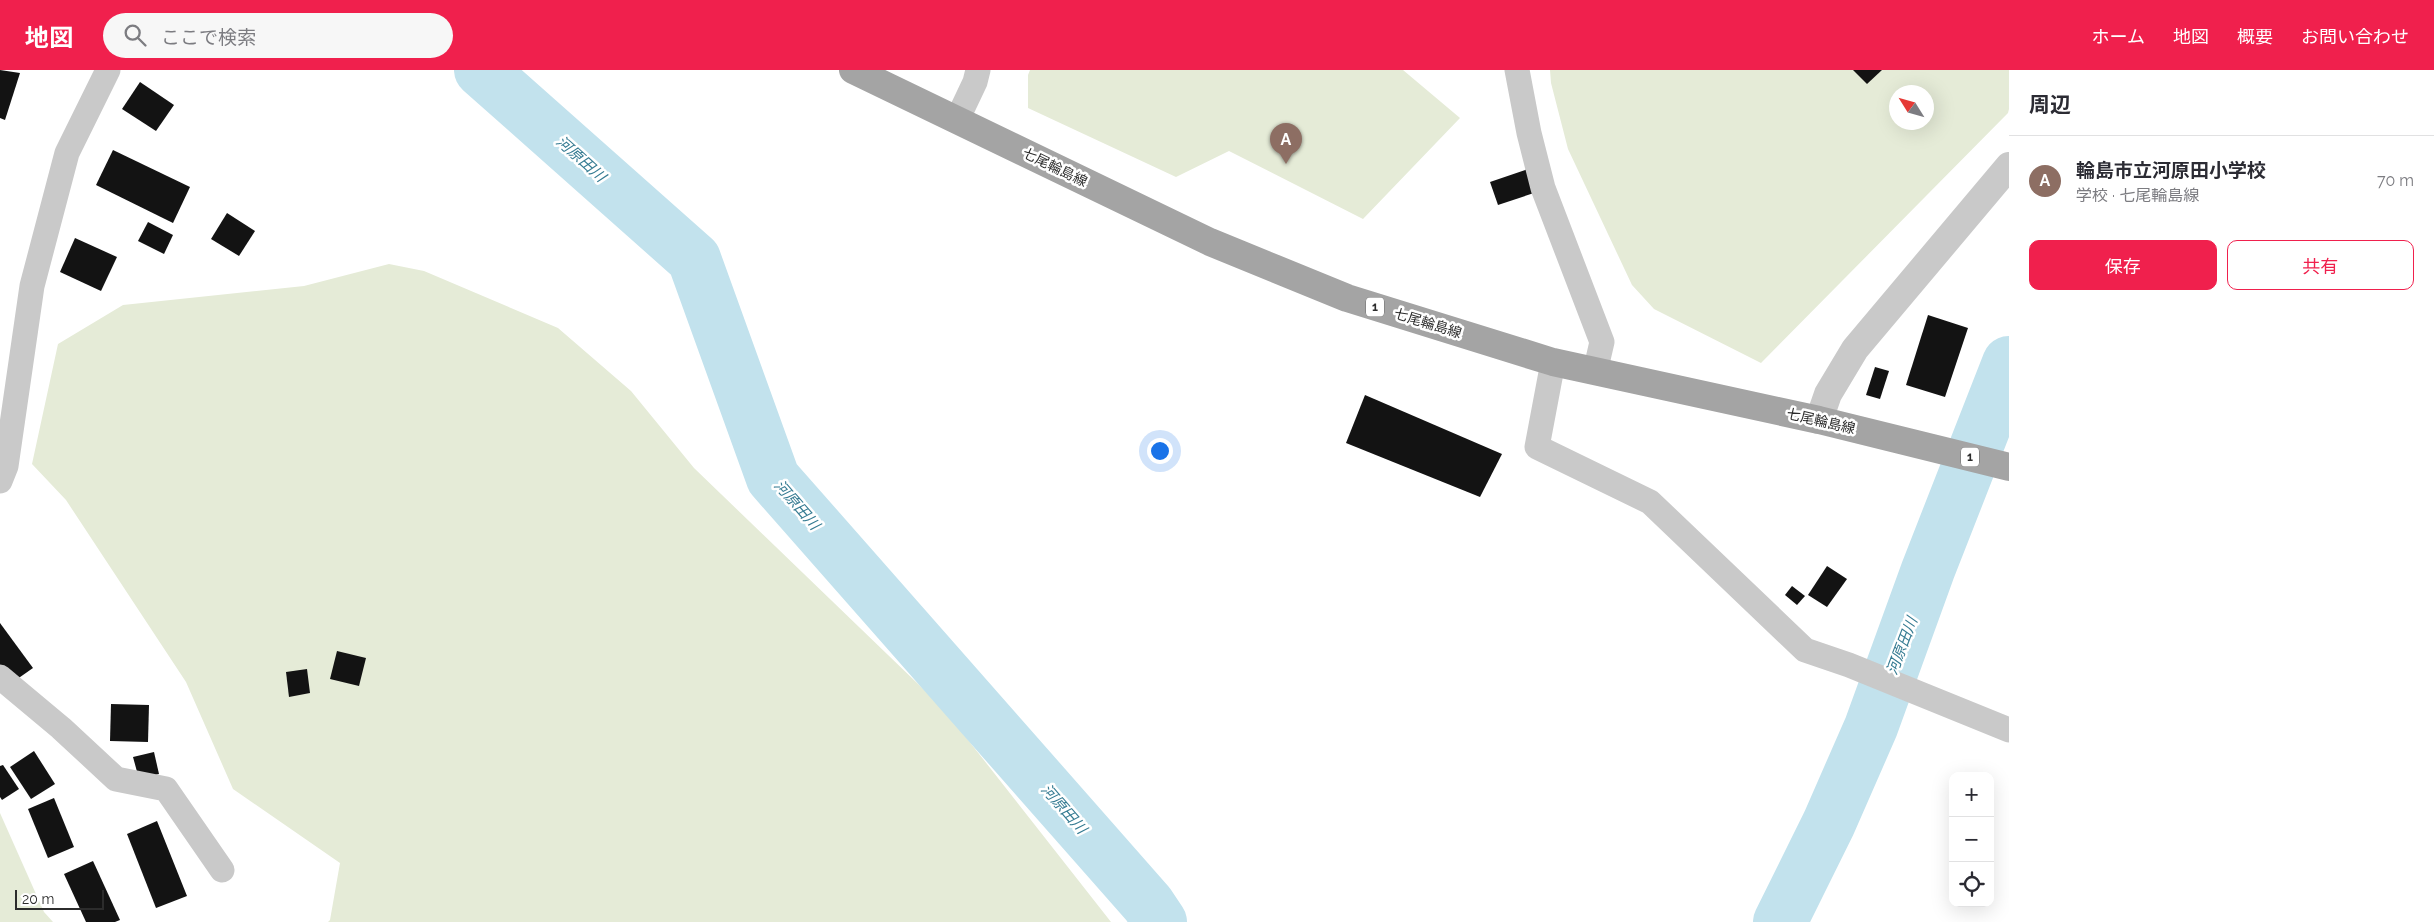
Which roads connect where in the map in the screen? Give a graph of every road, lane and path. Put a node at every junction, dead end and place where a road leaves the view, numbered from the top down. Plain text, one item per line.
1 (108, 70) edge
2 (853, 70) edge
3 (978, 70) edge
4 (1517, 70) edge
5 (957, 120) junction
6 (2009, 166) edge
7 (1553, 362) junction
8 (1595, 372) junction
9 (1819, 420) junction
10 (2009, 467) edge
11 (0, 481) edge
12 (0, 677) edge
13 (2009, 730) edge
14 (222, 870) dead end

1 - 11 street
2 - 5 main road, 七尾輪島線 / 1
3 - 5 street
4 - 8 street
5 - 7 main road, 七尾輪島線 / 1
6 - 9 street
7 - 8 main road, 七尾輪島線 / 1
7 - 13 street
8 - 9 main road, 七尾輪島線 / 1
9 - 10 main road, 七尾輪島線 / 1
12 - 14 street

